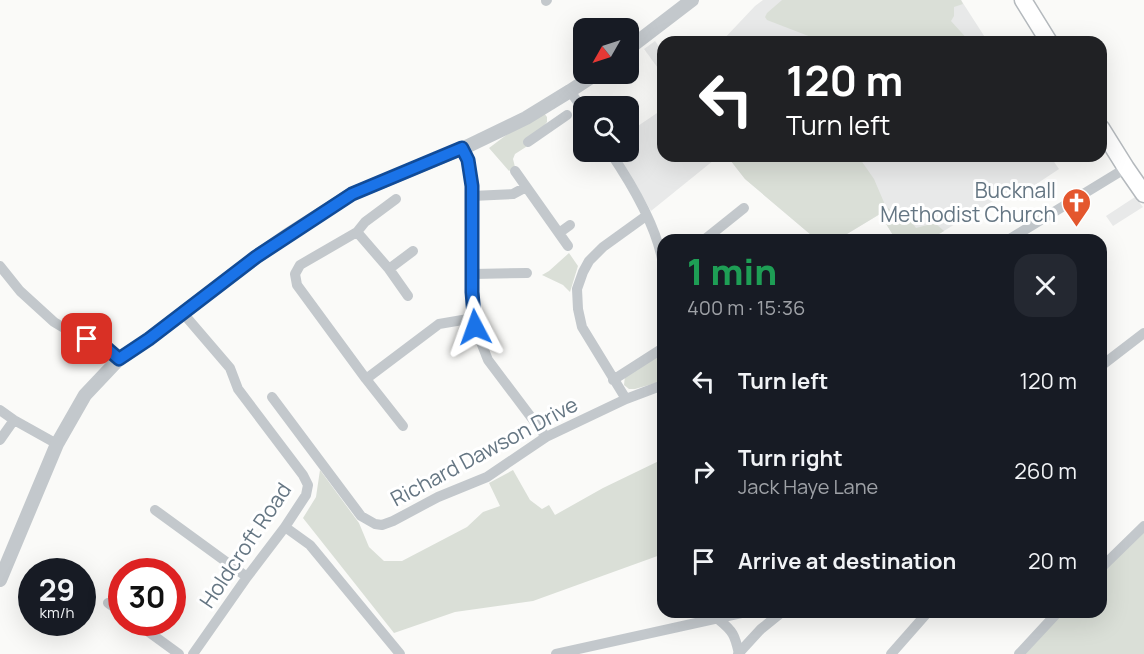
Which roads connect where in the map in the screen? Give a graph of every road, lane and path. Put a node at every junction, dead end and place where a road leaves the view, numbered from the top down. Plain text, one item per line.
1 (692, 0) edge
2 (1023, 0) edge
3 (1044, 36) edge
4 (639, 41) edge
5 (581, 84) edge
6 (570, 91) junction
7 (574, 96) edge
8 (546, 105) junction
9 (567, 115) dead end
10 (556, 122) junction
11 (1107, 138) edge
12 (528, 142) dead end
13 (465, 147) junction
14 (616, 162) edge
15 (1126, 168) junction
16 (515, 171) dead end
17 (526, 187) junction
18 (1144, 194) edge
19 (472, 196) junction
20 (396, 198) dead end
21 (744, 208) dead end
22 (646, 216) junction
23 (570, 225) dead end
24 (357, 232) junction
25 (559, 233) junction
26 (712, 234) edge
27 (1018, 234) edge
28 (657, 243) edge
29 (568, 246) dead end
30 (413, 251) dead end
31 (0, 266) edge
32 (389, 269) junction
33 (527, 273) dead end
34 (473, 274) junction
35 (408, 296) dead end
36 (183, 312) junction
37 (474, 318) junction
38 (1144, 333) edge
39 (657, 352) edge
40 (119, 359) junction
41 (1107, 361) edge
42 (366, 379) junction
43 (613, 380) junction
44 (657, 388) edge
45 (272, 397) dead end
46 (626, 399) junction
47 (0, 410) edge
48 (14, 420) junction
49 (403, 426) dead end
50 (546, 437) junction
51 (0, 440) edge
52 (57, 444) junction
53 (154, 510) dead end
54 (1144, 526) edge
55 (285, 527) junction
56 (1107, 562) edge
57 (247, 577) junction
58 (0, 580) edge
59 (722, 618) edge
60 (775, 618) edge
61 (923, 618) edge
62 (1052, 618) edge
63 (718, 619) junction
64 (154, 636) edge
65 (179, 654) edge
66 (193, 654) edge
67 (400, 654) edge
68 (556, 654) edge
69 (738, 654) edge
70 (891, 654) edge
71 (1019, 654) edge

1 - 4 street
2 - 3 highway
5 - 6 street
6 - 7 street
6 - 8 street
8 - 10 street
8 - 13 street
9 - 10 street
10 - 12 street
11 - 15 highway
13 - 19 street
13 - 36 street
14 - 22 street
15 - 18 highway
15 - 27 street
16 - 17 street
17 - 19 street
17 - 25 street
19 - 34 street
20 - 24 street
21 - 26 street
22 - 28 street
22 - 43 street
23 - 25 street
24 - 32 street
24 - 42 street
25 - 29 street
30 - 32 street
31 - 40 street
32 - 35 street
33 - 34 street
34 - 37 street
36 - 40 street
36 - 55 street, Holdcroft Road
37 - 42 street
37 - 50 street
38 - 41 street
39 - 43 street
40 - 52 street
42 - 49 street
43 - 46 street
44 - 46 street, Richard Dawson Drive
45 - 50 street, Richard Dawson Drive
46 - 50 street, Richard Dawson Drive
47 - 48 street
48 - 51 street
48 - 52 street
52 - 58 street
53 - 57 street
54 - 56 street
55 - 57 street, Holdcroft Road
55 - 67 street
57 - 66 street, Holdcroft Road
59 - 63 street
60 - 69 street
61 - 70 street
62 - 71 street
63 - 68 street
63 - 69 street
64 - 65 street

